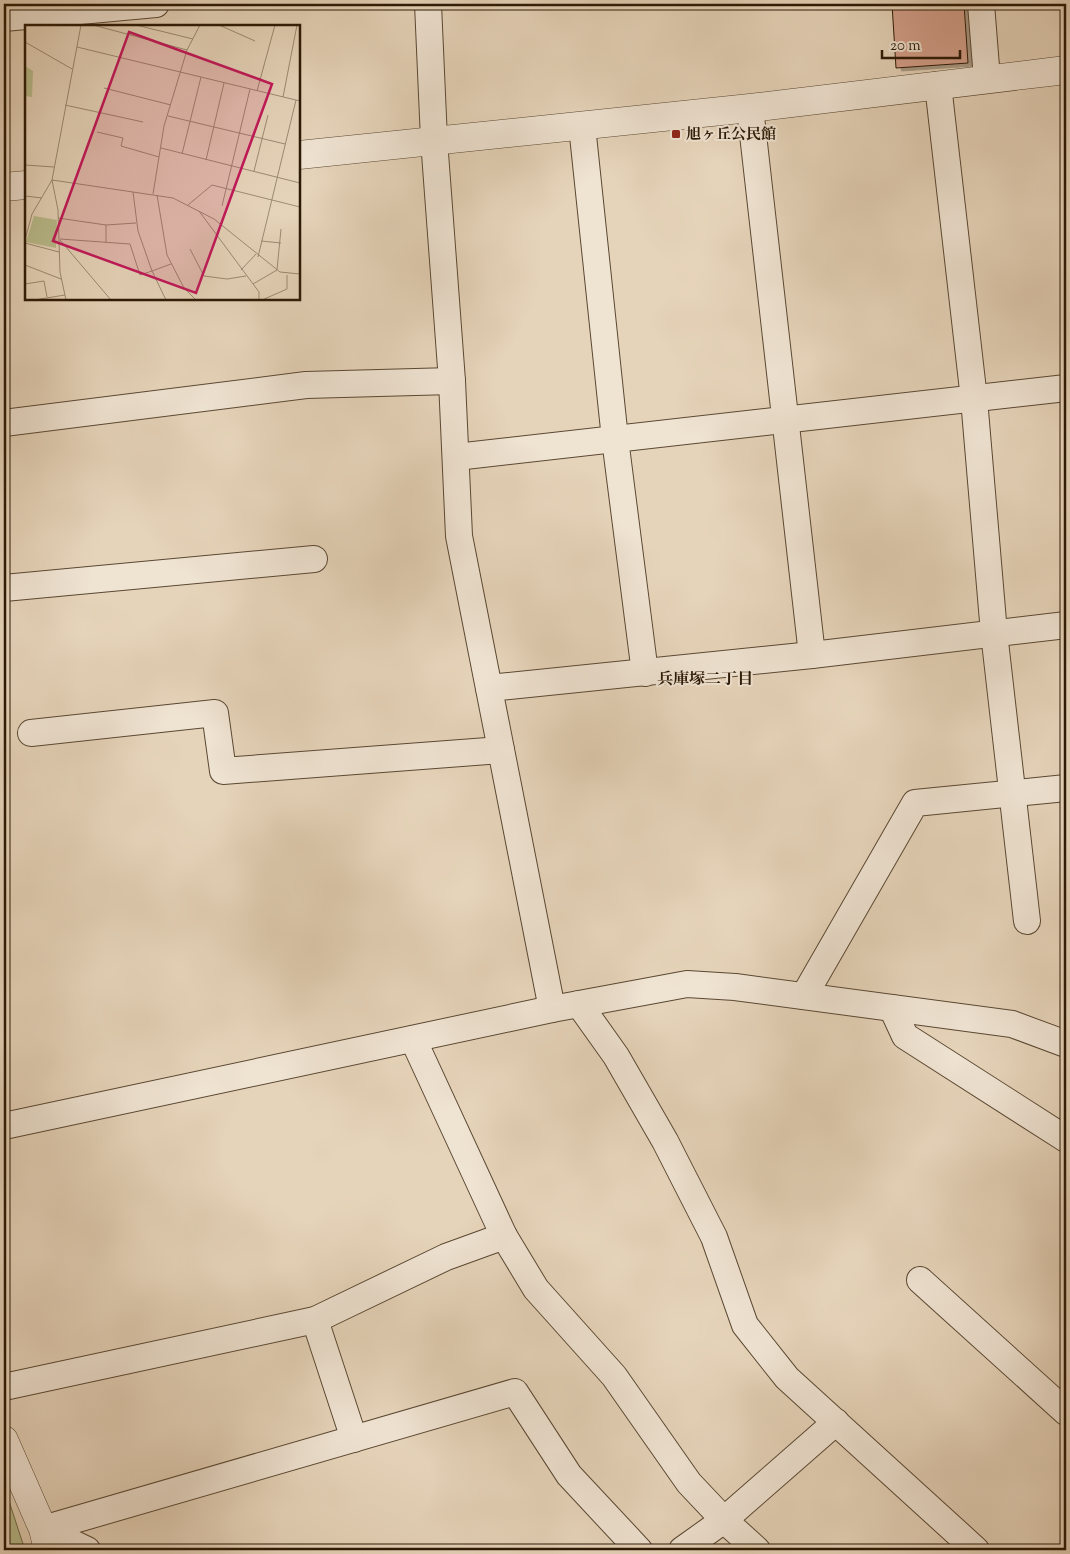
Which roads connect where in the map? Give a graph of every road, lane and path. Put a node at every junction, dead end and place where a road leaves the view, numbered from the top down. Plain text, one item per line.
1 (156, 4) edge
2 (428, 4) edge
3 (981, 4) edge
4 (4, 18) edge
5 (1066, 70) edge
6 (987, 79) junction
7 (938, 85) junction
8 (750, 108) junction
9 (582, 126) junction
10 (434, 140) junction
11 (300, 155) edge
12 (25, 185) edge
13 (4, 187) edge
14 (452, 381) junction
15 (1066, 388) edge
16 (974, 399) junction
17 (785, 420) junction
18 (4, 423) edge
19 (615, 439) junction
20 (456, 457) junction
21 (314, 559) dead end
22 (4, 588) edge
23 (1066, 625) edge
24 (994, 633) junction
25 (812, 655) junction
26 (645, 673) junction
27 (489, 688) junction
28 (31, 733) dead end
29 (501, 750) junction
30 (1066, 788) edge
31 (1012, 793) junction
32 (1027, 921) dead end
33 (804, 996) junction
34 (579, 1004) junction
35 (892, 1008) junction
36 (552, 1009) junction
37 (413, 1039) junction
38 (1066, 1044) edge
39 (4, 1126) edge
40 (1066, 1139) edge
41 (504, 1236) junction
42 (920, 1280) dead end
43 (315, 1320) junction
44 (4, 1387) edge
45 (1066, 1412) edge
46 (836, 1422) junction
47 (354, 1439) junction
48 (4, 1440) edge
49 (724, 1520) junction
50 (45, 1540) edge
51 (86, 1550) edge
52 (639, 1550) edge
53 (682, 1550) edge
54 (757, 1550) edge
55 (976, 1550) edge

1 - 4 street
2 - 10 street
3 - 6 street
5 - 6 street
6 - 7 street
7 - 8 street
7 - 16 street
8 - 9 street
8 - 17 street
9 - 10 street
9 - 19 street
10 - 11 street
10 - 14 street
12 - 13 street
14 - 18 street
14 - 20 street
15 - 16 street
16 - 17 street
16 - 24 street
17 - 19 street
17 - 25 street
19 - 20 street
19 - 26 street
20 - 27 street
21 - 22 street
23 - 24 street
24 - 25 street
24 - 31 street
25 - 26 street
26 - 27 street
27 - 29 street
28 - 29 street
29 - 36 street
30 - 31 street
31 - 32 street
31 - 33 street
33 - 34 street
33 - 35 street
34 - 36 street
34 - 46 street
35 - 38 street
35 - 40 street
36 - 37 street
37 - 39 street
37 - 41 street
41 - 43 street
41 - 49 street
42 - 45 street
43 - 44 street
43 - 47 street
46 - 49 street
46 - 55 street
47 - 50 street
47 - 52 street
48 - 50 street
49 - 53 street
49 - 54 street
50 - 51 street

